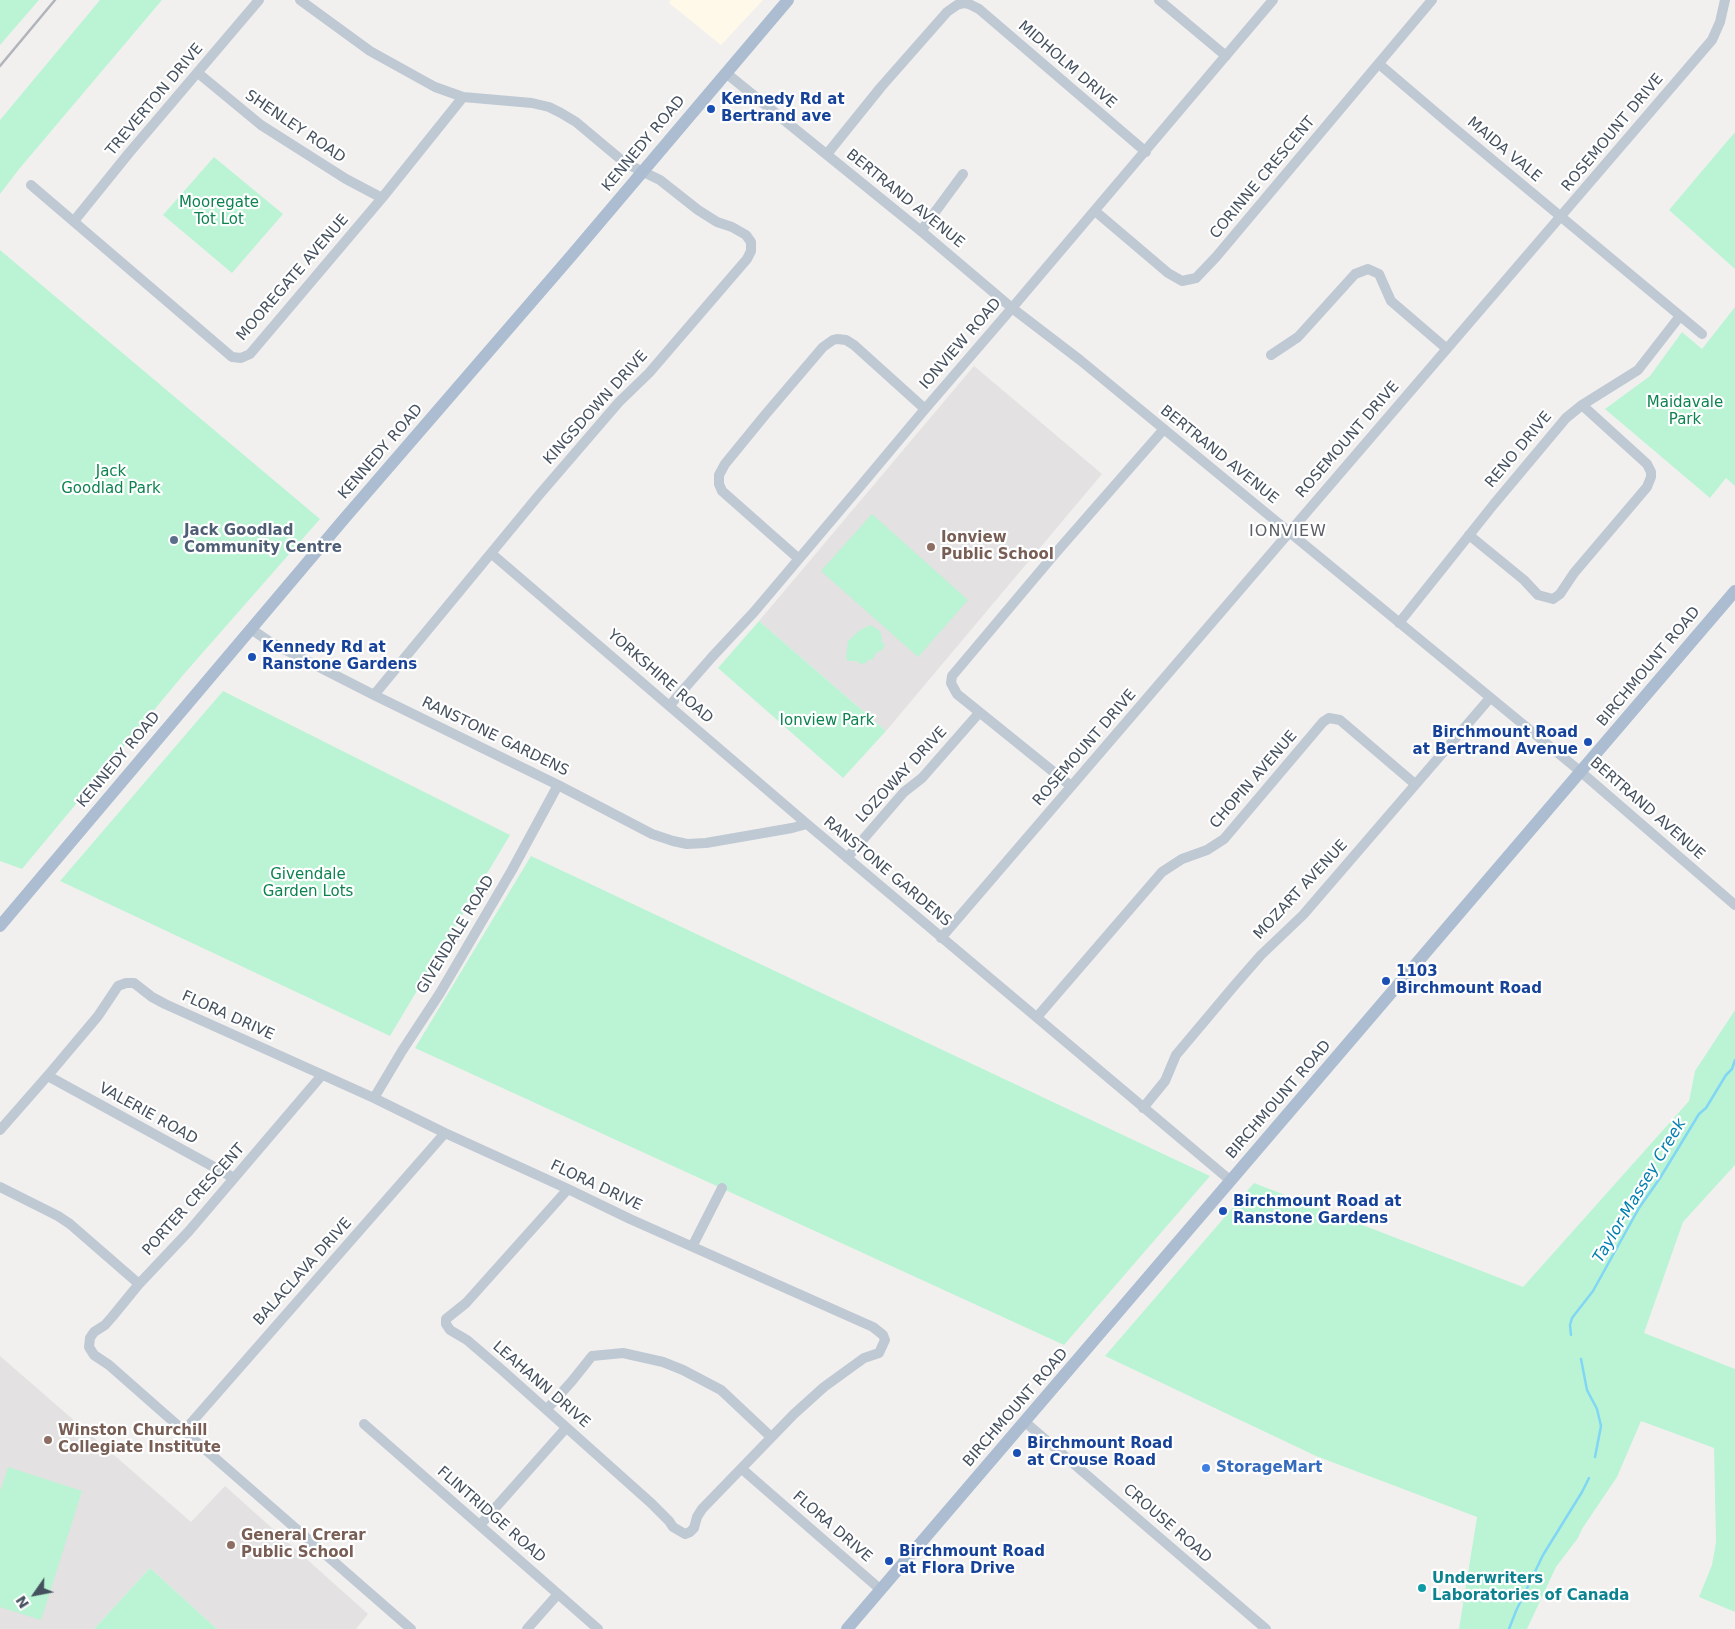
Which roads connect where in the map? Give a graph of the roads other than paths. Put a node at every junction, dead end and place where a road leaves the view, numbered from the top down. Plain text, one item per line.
1 (259, 0) edge
2 (300, 0) edge
3 (788, 0) edge
4 (1159, 0) edge
5 (1274, 0) edge
6 (1432, 0) edge
7 (1725, 0) edge
8 (1226, 56) junction
9 (1379, 64) junction
10 (198, 73) junction
11 (726, 73) junction
12 (463, 97) junction
13 (1146, 152) junction
14 (827, 154) junction
15 (641, 171) junction
16 (963, 174) dead end
17 (31, 184) dead end
18 (382, 198) junction
19 (1095, 211) junction
20 (1561, 217) junction
21 (74, 221) junction
22 (921, 231) junction
23 (1012, 308) junction
24 (1680, 316) junction
25 (1702, 334) dead end
26 (1447, 349) junction
27 (1271, 355) dead end
28 (1582, 405) junction
29 (925, 408) junction
30 (1164, 429) junction
31 (1289, 532) junction
32 (1469, 536) junction
33 (492, 554) junction
34 (799, 559) junction
35 (1735, 591) edge
36 (1399, 623) junction
37 (251, 629) junction
38 (374, 695) junction
39 (1490, 698) junction
40 (670, 705) junction
41 (979, 713) junction
42 (1581, 772) junction
43 (1415, 784) junction
44 (558, 785) junction
45 (1071, 786) junction
46 (807, 824) junction
47 (847, 858) junction
48 (1735, 905) edge
49 (0, 926) edge
50 (942, 938) junction
51 (1037, 1018) junction
52 (322, 1075) junction
53 (48, 1076) junction
54 (374, 1098) junction
55 (1143, 1108) junction
56 (0, 1130) edge
57 (445, 1133) junction
58 (234, 1178) junction
59 (1231, 1181) junction
60 (0, 1187) edge
61 (722, 1188) dead end
62 (568, 1189) junction
63 (693, 1245) junction
64 (138, 1284) junction
65 (547, 1409) junction
66 (1025, 1422) junction
67 (364, 1424) dead end
68 (566, 1428) junction
69 (184, 1430) junction
70 (771, 1436) junction
71 (742, 1469) junction
72 (480, 1525) junction
73 (881, 1590) junction
74 (558, 1594) junction
75 (411, 1629) edge
76 (527, 1629) edge
77 (598, 1629) edge
78 (847, 1629) edge
79 (1266, 1629) edge

1 - 10 street, TREVERTON DRIVE
2 - 12 street
3 - 11 main road, KENNEDY ROAD
4 - 8 street
5 - 8 street, IONVIEW ROAD
6 - 9 street, CORINNE CRESCENT
7 - 20 street, ROSEMOUNT DRIVE
8 - 13 street, IONVIEW ROAD
9 - 19 street, CORINNE CRESCENT
9 - 20 street, MAIDA VALE
10 - 18 street, SHENLEY ROAD
10 - 21 street, TREVERTON DRIVE
11 - 14 street, BERTRAND AVENUE
11 - 15 main road, KENNEDY ROAD
12 - 15 street
12 - 18 street, MOOREGATE AVENUE
13 - 14 street, MIDHOLM DRIVE
13 - 19 street, IONVIEW ROAD
14 - 22 street, BERTRAND AVENUE
15 - 33 street, KINGSDOWN DRIVE
15 - 37 main road, KENNEDY ROAD
16 - 22 street
17 - 21 street, MOOREGATE AVENUE
18 - 21 street, MOOREGATE AVENUE
19 - 23 street, IONVIEW ROAD
20 - 24 street, MAIDA VALE
20 - 26 street, ROSEMOUNT DRIVE
22 - 23 street, BERTRAND AVENUE
23 - 29 street, IONVIEW ROAD
23 - 30 street, BERTRAND AVENUE
24 - 25 street, MAIDA VALE
24 - 28 street, RENO DRIVE
26 - 27 street
26 - 31 street, ROSEMOUNT DRIVE
28 - 32 street, RENO DRIVE
28 - 32 street
29 - 34 street, IONVIEW ROAD
29 - 34 street
30 - 31 street, BERTRAND AVENUE
30 - 41 street
31 - 36 street, BERTRAND AVENUE
31 - 45 street, ROSEMOUNT DRIVE
32 - 36 street, RENO DRIVE
33 - 38 street, KINGSDOWN DRIVE
33 - 40 street, YORKSHIRE ROAD
34 - 40 street, IONVIEW ROAD
35 - 42 main road, BIRCHMOUNT ROAD
36 - 39 street, BERTRAND AVENUE
37 - 38 street, RANSTONE GARDENS
37 - 49 main road, KENNEDY ROAD
38 - 44 street, RANSTONE GARDENS
39 - 42 street, BERTRAND AVENUE
39 - 43 street, MOZART AVENUE
40 - 46 street, YORKSHIRE ROAD
41 - 45 street
41 - 47 street, LOZOWAY DRIVE
42 - 48 street, BERTRAND AVENUE
42 - 59 main road, BIRCHMOUNT ROAD
43 - 51 street, CHOPIN AVENUE
43 - 55 street, MOZART AVENUE
44 - 46 street, RANSTONE GARDENS
44 - 54 street, GIVENDALE ROAD
45 - 50 street, ROSEMOUNT DRIVE
46 - 47 street, RANSTONE GARDENS
47 - 50 street, RANSTONE GARDENS
50 - 51 street, RANSTONE GARDENS
51 - 55 street, RANSTONE GARDENS
52 - 53 street, FLORA DRIVE
52 - 54 street, FLORA DRIVE
52 - 58 street, PORTER CRESCENT
53 - 56 street, FLORA DRIVE
53 - 58 street, VALERIE ROAD
54 - 57 street, FLORA DRIVE
55 - 59 street, RANSTONE GARDENS
57 - 62 street, FLORA DRIVE
57 - 69 street, BALACLAVA DRIVE
58 - 64 street, PORTER CRESCENT
59 - 66 main road, BIRCHMOUNT ROAD
60 - 64 street
61 - 63 street
62 - 63 street, FLORA DRIVE
62 - 65 street, LEAHANN DRIVE
63 - 70 street, FLORA DRIVE
64 - 69 street, PORTER CRESCENT
65 - 68 street, LEAHANN DRIVE
65 - 70 street
66 - 73 main road, BIRCHMOUNT ROAD
66 - 79 street, CROUSE ROAD
67 - 72 street, FLINTRIDGE ROAD
68 - 71 street, LEAHANN DRIVE
68 - 72 street
69 - 75 street
70 - 71 street, FLORA DRIVE
71 - 73 street, FLORA DRIVE
72 - 74 street, FLINTRIDGE ROAD
73 - 78 main road, BIRCHMOUNT ROAD
74 - 76 street
74 - 77 street, FLINTRIDGE ROAD

